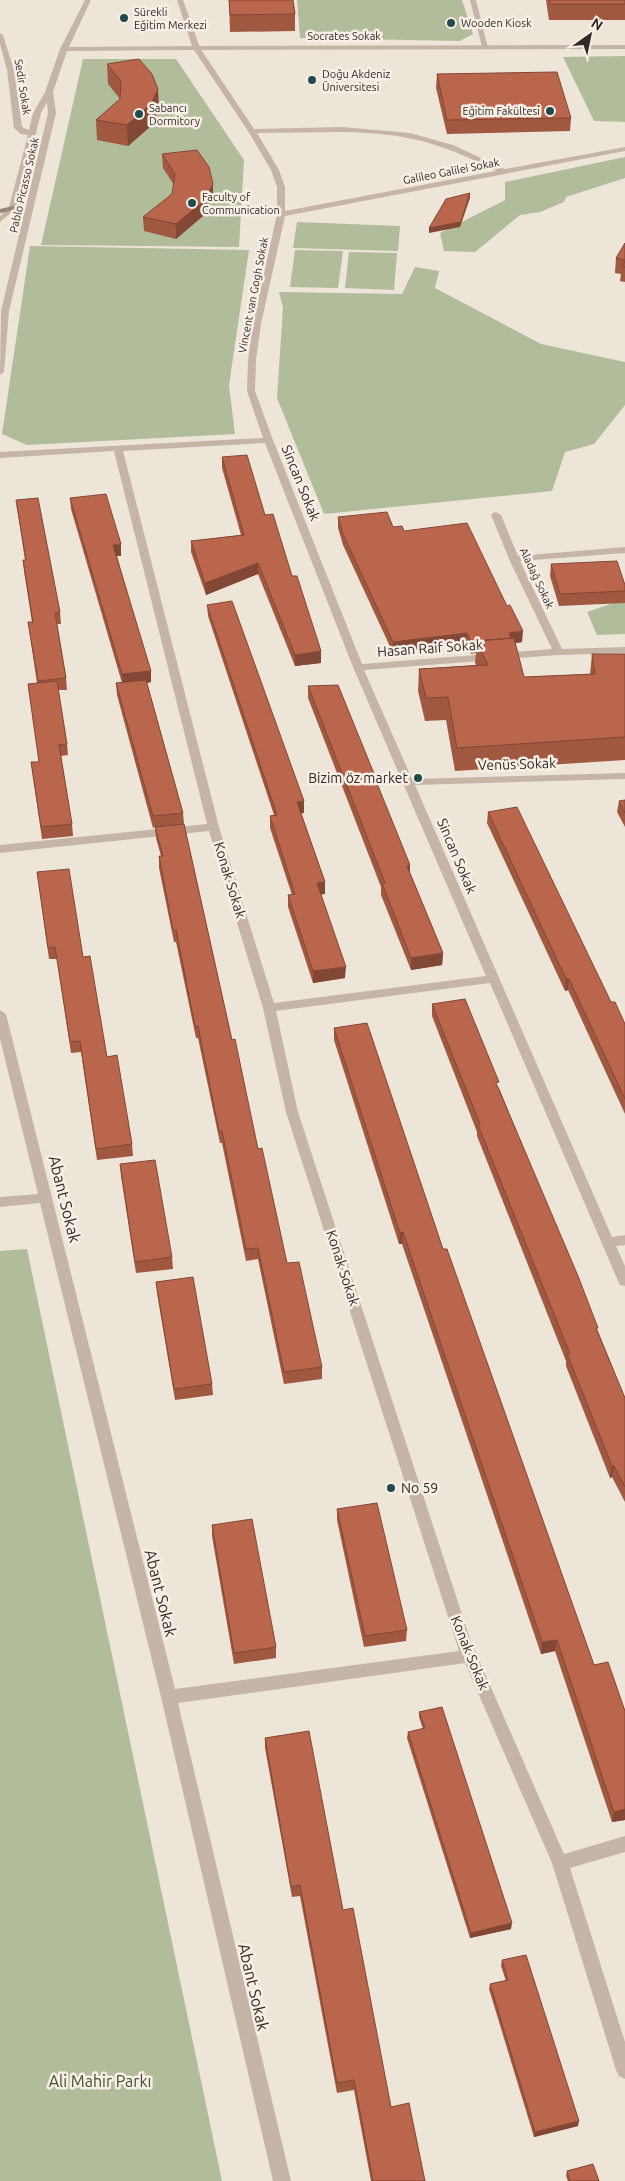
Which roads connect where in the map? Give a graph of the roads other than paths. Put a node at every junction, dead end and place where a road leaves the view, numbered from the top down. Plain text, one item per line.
1 (88, 0) edge
2 (180, 0) edge
3 (473, 0) edge
4 (0, 36) edge
5 (486, 47) junction
6 (625, 47) edge
7 (196, 48) junction
8 (64, 49) junction
9 (49, 92) junction
10 (252, 131) junction
11 (33, 133) junction
12 (625, 149) edge
13 (504, 172) junction
14 (13, 208) junction
15 (0, 211) edge
16 (281, 214) junction
17 (0, 220) edge
18 (0, 372) edge
19 (268, 440) junction
20 (118, 448) junction
21 (0, 454) edge
22 (496, 515) dead end
23 (625, 550) edge
24 (514, 559) junction
25 (625, 650) edge
26 (558, 652) junction
27 (358, 667) junction
28 (625, 776) edge
29 (409, 782) junction
30 (213, 827) junction
31 (0, 849) edge
32 (493, 979) junction
33 (269, 1008) junction
34 (0, 1014) edge
35 (47, 1198) junction
36 (0, 1202) edge
37 (625, 1240) edge
38 (608, 1242) junction
39 (625, 1281) edge
40 (469, 1656) junction
41 (169, 1697) junction
42 (625, 1844) edge
43 (560, 1863) junction
44 (625, 2070) edge
45 (282, 2181) edge

1 - 8 street, Pablo Picasso Sokak
2 - 7 street, Vincent van Gogh Sokak
3 - 5 street
4 - 11 street, Sedir Sokak
5 - 6 street, Socrates Sokak
5 - 7 street, Socrates Sokak
7 - 8 street, Socrates Sokak
7 - 10 street, Vincent van Gogh Sokak
8 - 9 street, Pablo Picasso Sokak
9 - 11 street, Pablo Picasso Sokak
9 - 18 street, Pablo Picasso Sokak
10 - 13 street
10 - 16 street, Vincent van Gogh Sokak
11 - 14 street, Pablo Picasso Sokak
12 - 13 street, Galileo Galilei Sokak
13 - 16 street, Galileo Galilei Sokak
14 - 15 main road
14 - 17 street, Pablo Picasso Sokak
16 - 19 street, Vincent van Gogh Sokak
19 - 20 street
19 - 27 street, Sincan Sokak
20 - 21 street
20 - 30 street, Konak Sokak
22 - 24 street, Aladağ Sokak
23 - 24 street
24 - 26 street, Aladağ Sokak
25 - 26 street, Hasan Raif Sokak
26 - 27 street, Hasan Raif Sokak
27 - 29 street, Sincan Sokak
28 - 29 street, Venüs Sokak
29 - 32 street, Sincan Sokak
30 - 31 street
30 - 33 street, Konak Sokak
32 - 33 street
32 - 38 street, Sincan Sokak
33 - 40 street, Konak Sokak
34 - 35 street, Abant Sokak
35 - 36 street
35 - 41 street, Abant Sokak
37 - 38 street
38 - 39 street, Sincan Sokak
40 - 41 street
40 - 43 street, Konak Sokak
41 - 45 street, Abant Sokak
42 - 43 street
43 - 44 street, Konak Sokak

